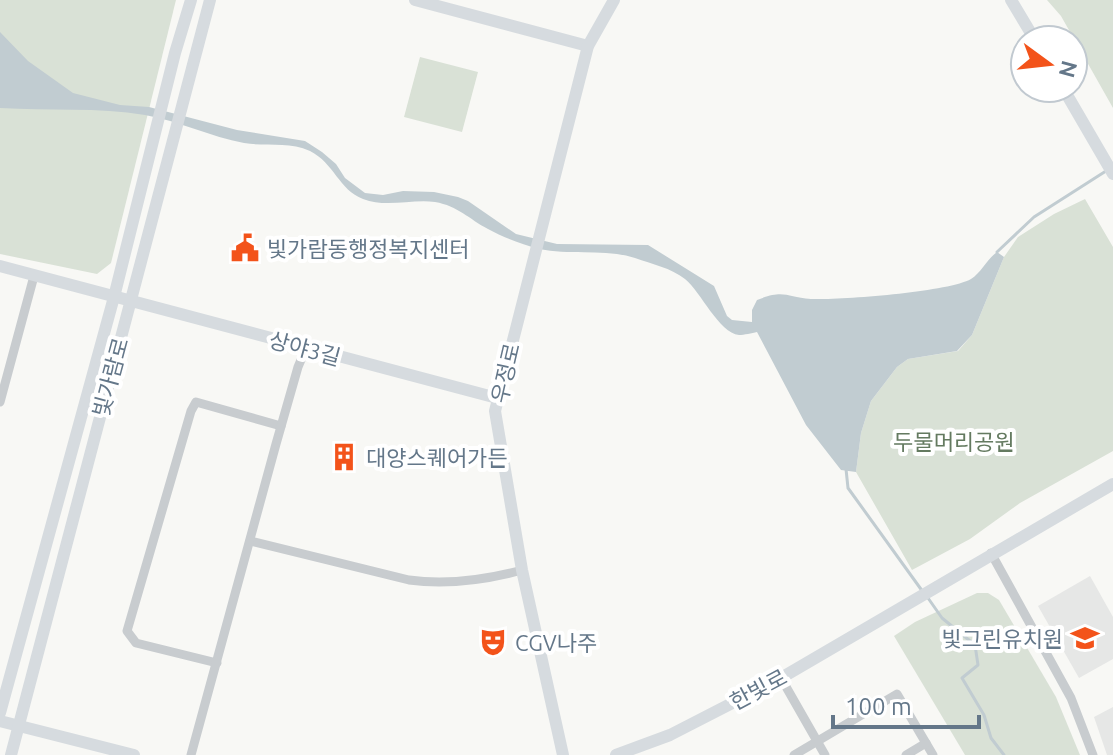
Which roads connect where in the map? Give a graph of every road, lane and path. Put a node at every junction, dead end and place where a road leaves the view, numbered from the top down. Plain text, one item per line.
1 (191, 0) edge
2 (210, 0) edge
3 (415, 0) edge
4 (614, 0) edge
5 (1011, 0) edge
6 (1025, 24) edge
7 (588, 46) junction
8 (1072, 104) edge
9 (1113, 174) edge
10 (0, 266) edge
11 (34, 276) junction
12 (114, 297) junction
13 (131, 301) junction
14 (306, 348) junction
15 (5, 365) edge
16 (497, 398) junction
17 (0, 402) edge
18 (281, 426) junction
19 (1113, 484) edge
20 (250, 541) junction
21 (991, 553) junction
22 (522, 570) junction
23 (217, 663) junction
24 (781, 678) junction
25 (0, 713) edge
26 (0, 721) edge
27 (19, 726) junction
28 (817, 742) junction
29 (926, 743) junction
30 (11, 755) edge
31 (134, 755) edge
32 (191, 755) edge
33 (563, 755) edge
34 (616, 755) edge
35 (794, 755) edge
36 (825, 755) edge
37 (906, 755) edge
38 (933, 755) edge
39 (1093, 755) edge

1 - 12 street, 빛가람로
2 - 13 street, 빛가람로
3 - 7 street
4 - 7 street, 우정로
5 - 6 street
7 - 16 street, 우정로
8 - 9 street
10 - 11 street, 상야3길
11 - 12 street, 상야3길
11 - 15 street
12 - 13 street, 상야3길
12 - 25 street, 빛가람로
13 - 14 street, 상야3길
13 - 27 street, 빛가람로
14 - 16 street, 상야3길
14 - 18 street
15 - 17 street
16 - 22 street, 우정로
18 - 20 street
18 - 23 street
19 - 21 street
20 - 22 street
20 - 23 street
21 - 24 street, 한빛로
21 - 39 street
22 - 33 street, 우정로
23 - 32 street
24 - 28 street
24 - 34 street, 한빛로
26 - 27 street
27 - 30 street, 빛가람로
27 - 31 street
28 - 29 street
28 - 35 street
28 - 36 street
29 - 37 street
29 - 38 street

